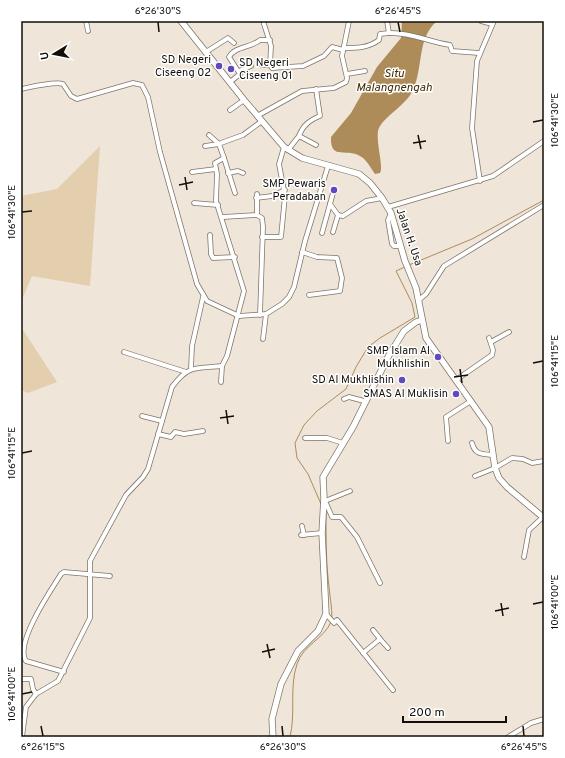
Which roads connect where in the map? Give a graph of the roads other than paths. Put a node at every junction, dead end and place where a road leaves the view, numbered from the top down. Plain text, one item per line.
1 (86, 21) edge
2 (181, 21) edge
3 (263, 21) edge
4 (349, 21) edge
5 (387, 21) edge
6 (481, 21) edge
7 (493, 23) edge
8 (88, 31) dead end
9 (389, 33) junction
10 (270, 40) junction
11 (234, 43) dead end
12 (344, 49) junction
13 (206, 52) junction
14 (479, 53) junction
15 (270, 65) junction
16 (251, 66) dead end
17 (262, 66) dead end
18 (239, 71) junction
19 (365, 71) dead end
20 (347, 74) junction
21 (230, 82) junction
22 (21, 89) edge
23 (316, 89) junction
24 (244, 100) junction
25 (230, 110) dead end
26 (257, 116) junction
27 (262, 121) junction
28 (209, 135) dead end
29 (299, 136) junction
30 (544, 141) edge
31 (219, 144) junction
32 (316, 145) dead end
33 (205, 146) dead end
34 (286, 149) junction
35 (224, 158) junction
36 (328, 166) junction
37 (216, 169) junction
38 (192, 172) dead end
39 (228, 173) junction
40 (243, 173) dead end
41 (479, 179) junction
42 (285, 190) junction
43 (235, 193) dead end
44 (333, 193) dead end
45 (382, 198) junction
46 (194, 203) dead end
47 (330, 204) junction
48 (218, 205) junction
49 (544, 205) edge
50 (388, 206) junction
51 (338, 214) junction
52 (257, 215) junction
53 (223, 217) junction
54 (333, 232) dead end
55 (322, 233) dead end
56 (210, 235) dead end
57 (262, 237) junction
58 (302, 252) junction
59 (235, 257) junction
60 (309, 295) dead end
61 (204, 297) junction
62 (419, 300) junction
63 (266, 314) junction
64 (260, 315) junction
65 (239, 316) junction
66 (422, 320) junction
67 (509, 332) dead end
68 (263, 339) dead end
69 (124, 352) dead end
70 (222, 366) junction
71 (188, 370) junction
72 (456, 380) junction
73 (221, 382) dead end
74 (344, 399) dead end
75 (364, 401) junction
76 (471, 401) junction
77 (142, 416) dead end
78 (162, 421) junction
79 (203, 431) dead end
80 (158, 434) junction
81 (305, 438) dead end
82 (448, 441) dead end
83 (472, 443) dead end
84 (343, 444) junction
85 (493, 455) junction
86 (544, 461) edge
87 (496, 468) junction
88 (475, 476) dead end
89 (350, 491) dead end
90 (324, 501) junction
91 (544, 517) edge
92 (302, 526) dead end
93 (322, 533) junction
94 (524, 557) dead end
95 (89, 574) junction
96 (110, 576) dead end
97 (380, 583) dead end
98 (330, 618) junction
99 (373, 630) dead end
100 (380, 639) junction
101 (388, 648) dead end
102 (363, 652) junction
103 (64, 672) junction
104 (21, 679) edge
105 (393, 690) dead end
106 (36, 694) junction
107 (544, 720) edge
108 (22, 737) edge
109 (273, 737) edge
110 (508, 737) edge

1 - 8 street
2 - 13 street, Jalan H. Usa
3 - 10 street
4 - 12 street
5 - 9 street
6 - 7 street
7 - 14 street
9 - 12 street
9 - 14 street
10 - 15 street
10 - 18 street
11 - 13 street
12 - 15 street
12 - 20 street
13 - 21 street, Jalan H. Usa
14 - 41 street
15 - 17 street
16 - 18 street
18 - 21 street
19 - 20 street
20 - 23 street
21 - 24 street, Jalan H. Usa
22 - 61 street
23 - 26 street
23 - 29 street
24 - 25 street
24 - 26 street, Jalan H. Usa
26 - 27 street, Jalan H. Usa
27 - 31 street
27 - 34 street, Jalan H. Usa
28 - 31 street
29 - 32 street
29 - 34 street
30 - 41 street
31 - 33 street
31 - 35 street
34 - 36 street, Jalan H. Usa
34 - 42 street
35 - 37 street
35 - 39 street
36 - 45 street, Jalan H. Usa
36 - 58 street
37 - 38 street
37 - 48 street
39 - 40 street
39 - 43 street
41 - 50 street
42 - 52 street
42 - 57 street
44 - 47 street
45 - 50 street, Jalan H. Usa
45 - 51 street
46 - 48 street
47 - 51 street
47 - 55 street
48 - 53 street
49 - 62 street
50 - 62 street, Jalan H. Usa
51 - 54 street
52 - 53 street
52 - 57 street
53 - 59 street
56 - 59 street
57 - 64 street
58 - 60 street
58 - 63 street
59 - 65 street
61 - 65 street
61 - 71 street
62 - 66 street, Jalan H. Usa
63 - 64 street
63 - 68 street
64 - 65 street
65 - 70 street
66 - 72 street, Jalan H. Usa
66 - 75 street
67 - 72 street
69 - 71 street
70 - 71 street
70 - 73 street
71 - 78 street
72 - 76 street, Jalan H. Usa
74 - 75 street
75 - 84 street
76 - 82 street
76 - 85 street, Jalan H. Usa
77 - 78 street
78 - 80 street
79 - 80 street
80 - 95 street
81 - 84 street
83 - 85 street
84 - 90 street
85 - 87 street, Jalan H. Usa
86 - 87 street
87 - 88 street
87 - 91 street, Jalan H. Usa
89 - 90 street
90 - 93 street
90 - 97 street
91 - 94 street
92 - 93 street
93 - 98 street
95 - 96 street
95 - 103 street
95 - 103 street
98 - 102 street
98 - 109 street
99 - 100 street
100 - 101 street
100 - 102 street
102 - 105 street
103 - 106 street
104 - 106 street
106 - 108 street
107 - 110 street

